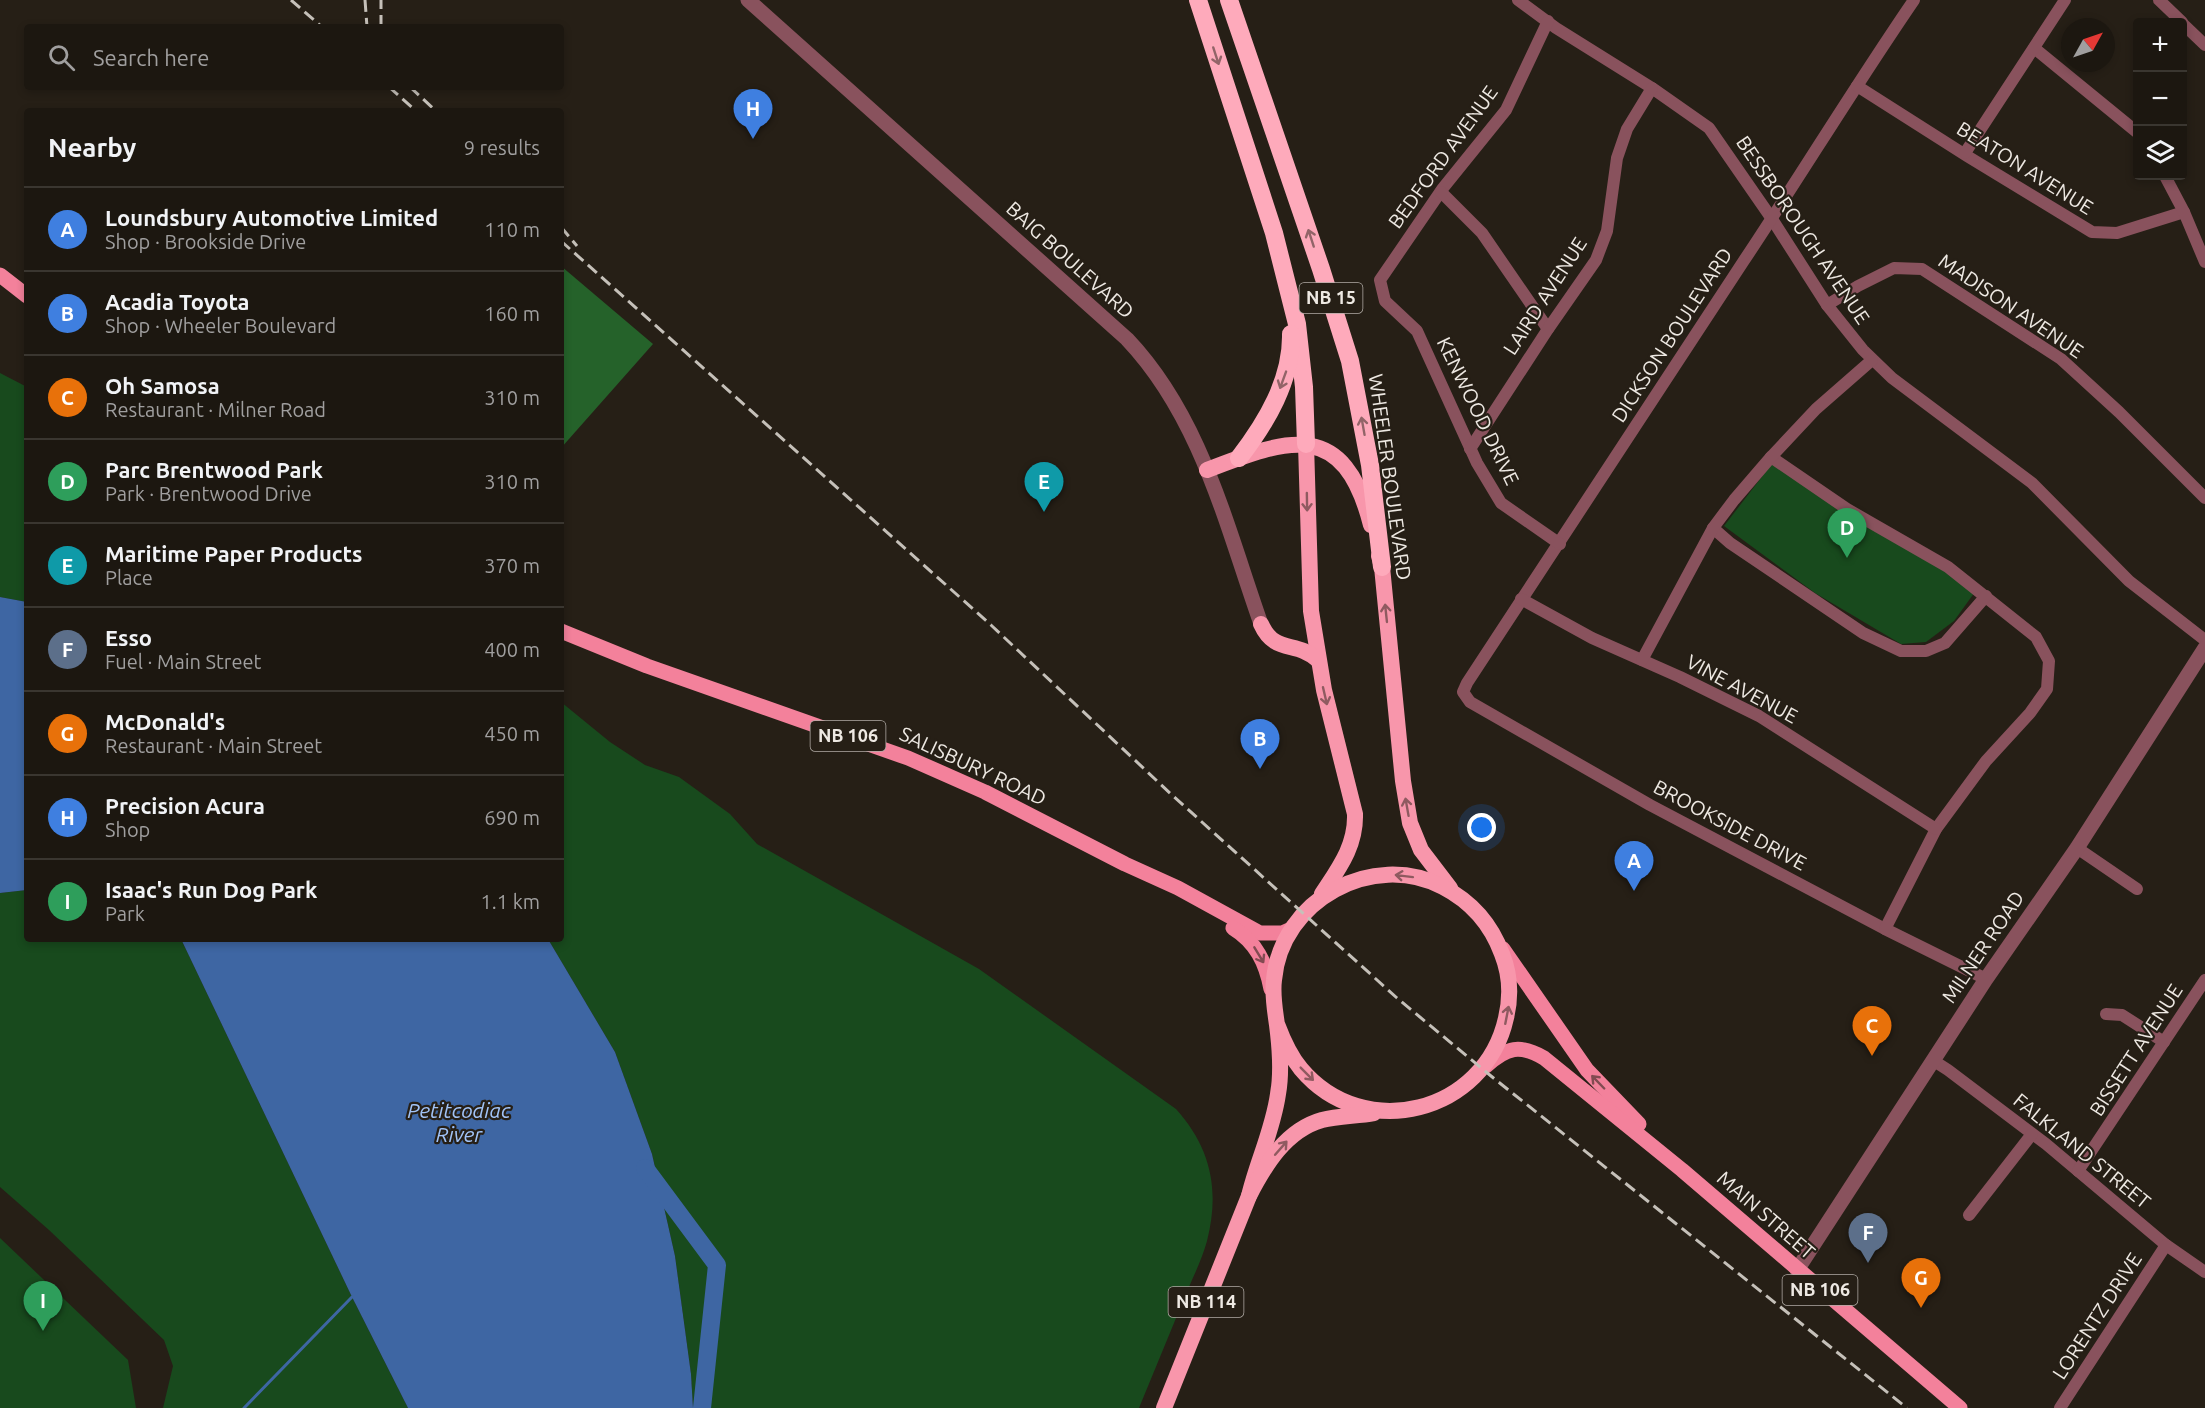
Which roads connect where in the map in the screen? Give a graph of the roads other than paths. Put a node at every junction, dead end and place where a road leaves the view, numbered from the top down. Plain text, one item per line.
1 (748, 0) edge
2 (1198, 0) edge
3 (1229, 0) edge
4 (1518, 0) edge
5 (1914, 0) edge
6 (2065, 0) edge
7 (2159, 0) edge
8 (2177, 18) edge
9 (1548, 21) junction
10 (2187, 28) edge
11 (2205, 45) edge
12 (2034, 48) junction
13 (1857, 86) junction
14 (1652, 88) junction
15 (2133, 129) edge
16 (1965, 153) junction
17 (2167, 180) edge
18 (1441, 192) junction
19 (2184, 212) junction
20 (1772, 219) junction
21 (2205, 262) edge
22 (0, 275) edge
23 (1380, 280) joint
24 (1287, 281) junction
25 (24, 294) edge
26 (1827, 305) junction
27 (1548, 329) junction
28 (1872, 360) junction
29 (1306, 444) junction
30 (1470, 449) junction
31 (1771, 457) junction
32 (1239, 458) junction
33 (1207, 470) junction
34 (2205, 498) edge
35 (1713, 528) junction
36 (1560, 544) junction
37 (1382, 567) junction
38 (1986, 596) junction
39 (1521, 599) junction
40 (1261, 624) joint
41 (564, 632) edge
42 (2205, 640) edge
43 (2205, 648) edge
44 (1318, 660) junction
45 (1642, 660) junction
46 (1463, 692) joint
47 (1936, 830) junction
48 (2076, 848) junction
49 (1125, 864) junction
50 (2137, 889) dead end
51 (1455, 893) junction
52 (1319, 899) junction
53 (1291, 929) junction
54 (1885, 929) junction
55 (1497, 940) junction
56 (1986, 979) junction
57 (2205, 980) edge
58 (1274, 1004) junction
59 (2106, 1014) dead end
60 (1277, 1024) junction
61 (2164, 1042) junction
62 (1934, 1062) junction
63 (1481, 1070) junction
64 (1389, 1111) junction
65 (2032, 1134) junction
66 (1682, 1170) junction
67 (2078, 1171) junction
68 (1249, 1196) junction
69 (1969, 1215) dead end
70 (2166, 1245) junction
71 (1797, 1270) junction
72 (2205, 1272) edge
73 (1164, 1408) edge
74 (1960, 1408) edge
75 (2061, 1408) edge

1 - 33 street, BAIG BOULEVARD
2 -> 24 highway, NB 15
37 -> 3 highway, WHEELER BOULEVARD / NB 15
4 - 9 street, BESSBOROUGH AVENUE
5 - 13 street, DICKSON BOULEVARD
6 - 12 street
7 - 8 street
9 - 14 street, BESSBOROUGH AVENUE
9 - 18 street, BEDFORD AVENUE
10 - 11 street
12 - 15 street
12 - 16 street
13 - 16 street, BEATON AVENUE
13 - 20 street, DICKSON BOULEVARD
14 - 20 street, BESSBOROUGH AVENUE
14 - 27 street, LAIRD AVENUE
16 - 19 street, BEATON AVENUE
17 - 19 street
18 - 23 street, BEDFORD AVENUE
18 - 27 street
19 - 21 street
20 - 26 street, BESSBOROUGH AVENUE
20 - 36 street, DICKSON BOULEVARD
22 - 25 main road
23 - 30 street, KENWOOD DRIVE
24 - 29 highway, NB 15
24 -> 32 highway
26 - 28 street, BESSBOROUGH AVENUE
26 - 34 street, MADISON AVENUE
27 - 30 street, LAIRD AVENUE
28 - 31 street
28 - 42 street, BESSBOROUGH AVENUE
29 - 32 highway
29 - 37 highway
29 -> 44 highway, NB 15
30 - 36 street, KENWOOD DRIVE
31 - 35 street
31 - 38 street
32 - 33 highway
33 - 40 street, BAIG BOULEVARD
35 - 38 street
35 - 45 street
36 - 39 street, DICKSON BOULEVARD
51 -> 37 highway, WHEELER BOULEVARD / NB 15
38 - 47 street
39 - 45 street, VINE AVENUE
39 - 46 street, DICKSON BOULEVARD
40 - 44 highway
41 - 49 main road, SALISBURY ROAD / NB 106
43 - 48 street, MILNER ROAD
44 -> 52 highway, NB 15
45 - 47 street, VINE AVENUE
46 - 54 street, BROOKSIDE DRIVE
47 - 54 street
48 - 50 street
48 - 56 street, MILNER ROAD
49 - 53 main road, SALISBURY ROAD / NB 106
49 -> 58 main road, SALISBURY ROAD / NB 106
51 -> 52 highway
51 - 55 highway
52 - 53 highway
53 - 58 highway
54 - 56 street, BROOKSIDE DRIVE
63 -> 55 highway
66 -> 55 main road, MAIN STREET / NB 106
56 - 62 street, MILNER ROAD
57 - 61 street, BISSETT AVENUE
58 - 60 highway
59 - 61 street
60 -> 64 highway
60 - 68 highway, NB 114
61 - 67 street, BISSETT AVENUE
62 - 65 street, FALKLAND STREET
62 - 71 street, MILNER ROAD
63 - 64 highway
63 - 66 main road, MAIN STREET / NB 106
68 -> 64 highway, NB 114
65 - 67 street, FALKLAND STREET
65 - 69 street
66 - 71 main road, MAIN STREET / NB 106
67 - 70 street, FALKLAND STREET
68 - 73 highway, NB 114
70 - 72 street, FALKLAND STREET
70 - 75 street, LORENTZ DRIVE
71 - 74 main road, MAIN STREET / NB 106

